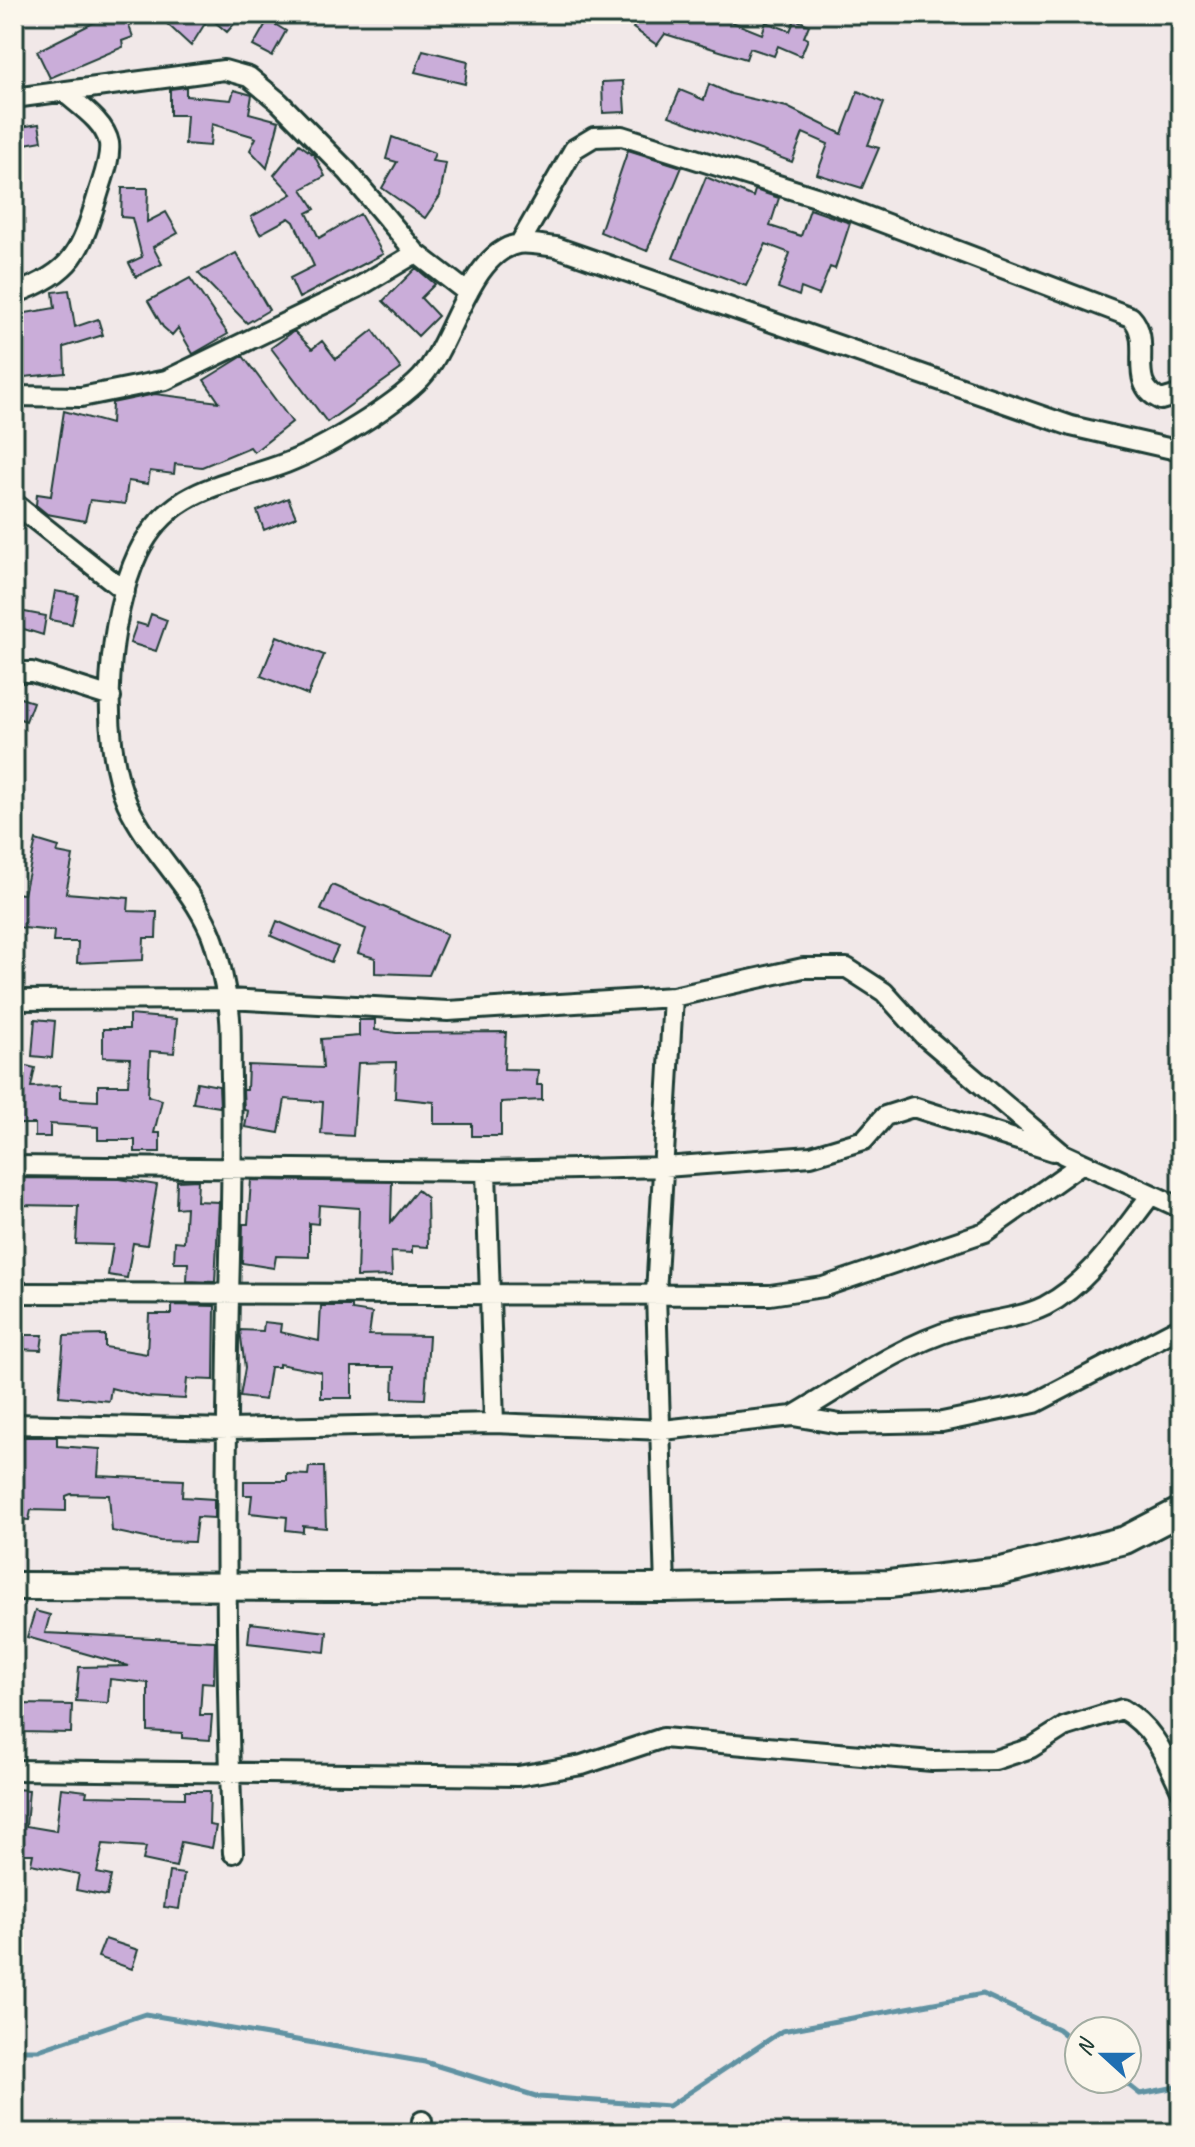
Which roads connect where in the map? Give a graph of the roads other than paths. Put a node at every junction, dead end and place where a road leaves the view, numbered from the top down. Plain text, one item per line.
1 (65, 93) junction
2 (14, 98) edge
3 (520, 243) junction
4 (416, 253) junction
5 (468, 293) junction
6 (14, 294) edge
7 (1181, 394) edge
8 (14, 396) edge
9 (1181, 451) edge
10 (14, 503) edge
11 (125, 591) junction
12 (14, 672) edge
13 (111, 697) junction
14 (673, 997) junction
15 (228, 999) junction
16 (14, 1000) edge
17 (1063, 1154) junction
18 (1081, 1164) junction
19 (14, 1166) edge
20 (665, 1167) junction
21 (234, 1169) junction
22 (486, 1171) junction
23 (1151, 1195) junction
24 (1181, 1208) edge
25 (14, 1293) edge
26 (487, 1293) junction
27 (656, 1294) junction
28 (229, 1295) junction
29 (1181, 1327) edge
30 (793, 1416) junction
31 (494, 1423) junction
32 (14, 1424) edge
33 (228, 1429) junction
34 (663, 1430) junction
35 (1181, 1511) edge
36 (14, 1586) edge
37 (229, 1586) junction
38 (665, 1588) junction
39 (14, 1770) edge
40 (229, 1772) junction
41 (1181, 1790) edge
42 (233, 1853) dead end

1 - 2 street
1 - 4 street
1 - 6 street
3 - 5 street
3 - 7 street
3 - 9 street
4 - 5 street
4 - 8 street
5 - 11 street
10 - 11 street
11 - 13 street
12 - 13 street
13 - 15 street
14 - 15 street
14 - 17 street
14 - 20 street
15 - 16 street
15 - 21 street
17 - 18 street
17 - 20 street
18 - 23 street
18 - 27 street
19 - 21 street
20 - 22 street
20 - 27 street
21 - 22 street
21 - 28 street
22 - 26 street
23 - 24 street
23 - 30 street
25 - 28 street
26 - 27 street
26 - 28 street
26 - 31 street
27 - 34 street
28 - 33 street
29 - 30 street
30 - 34 street
31 - 33 street
31 - 34 street
32 - 33 street
33 - 37 street
34 - 38 street
35 - 38 street
36 - 37 street
37 - 38 street
37 - 40 street
39 - 40 street
40 - 41 street
40 - 42 street

